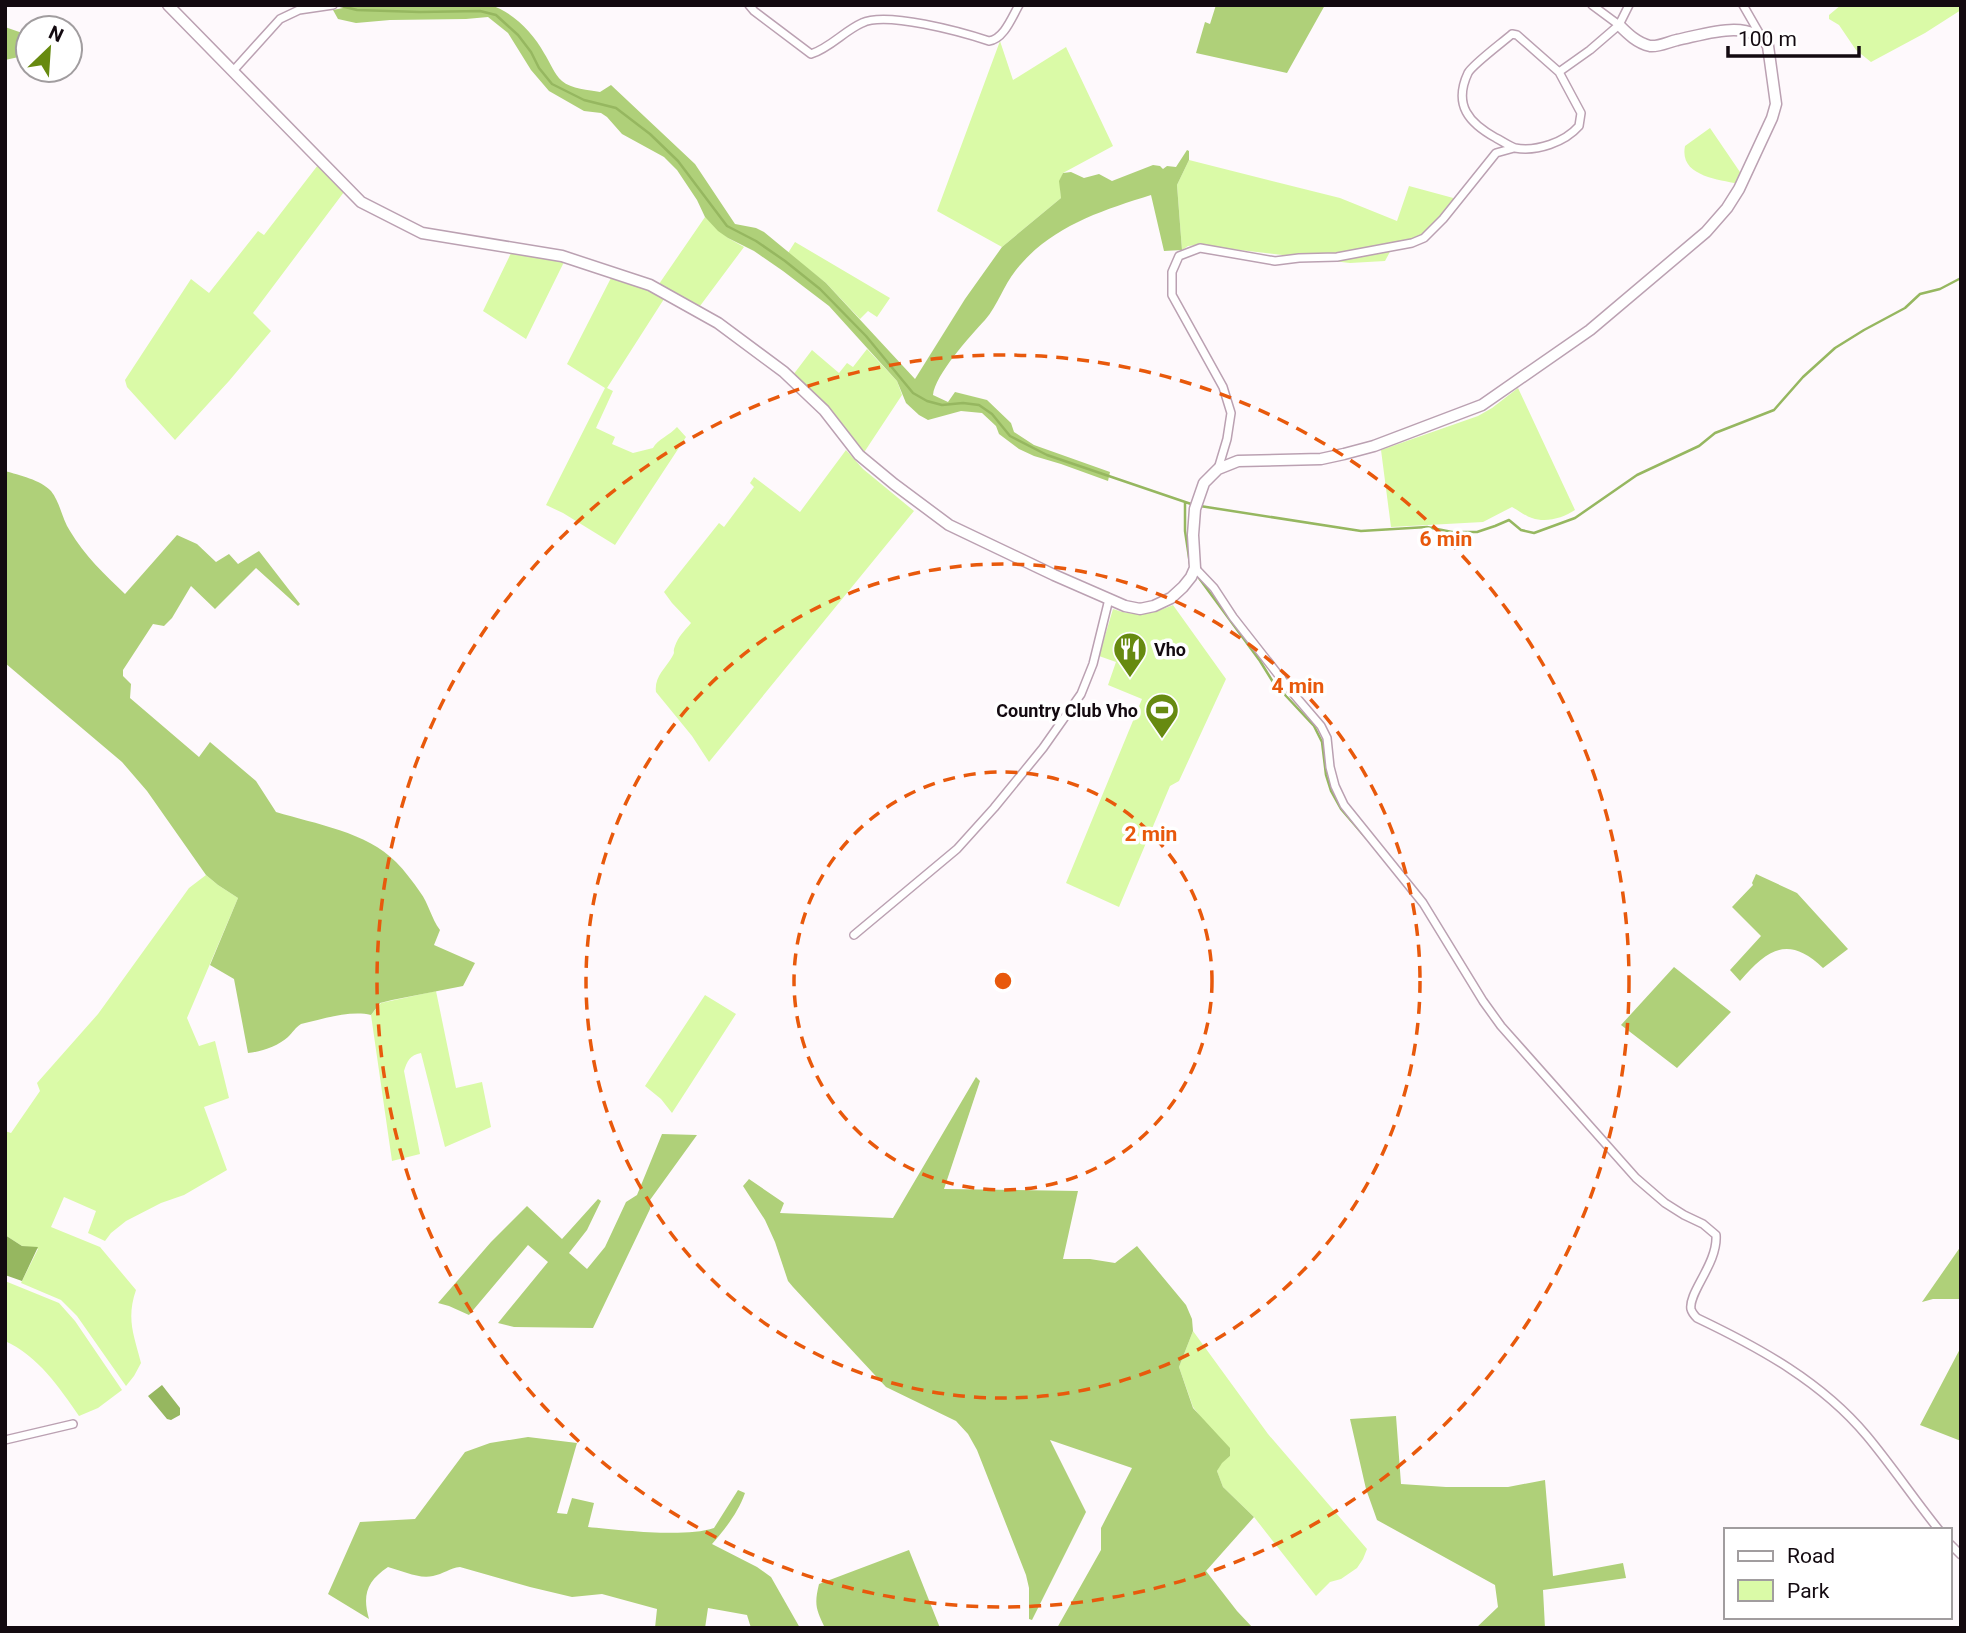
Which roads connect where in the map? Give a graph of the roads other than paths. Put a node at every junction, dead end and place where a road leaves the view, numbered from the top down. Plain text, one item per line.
1 (168, 5) edge
2 (749, 5) edge
3 (1019, 5) edge
4 (1592, 5) edge
5 (1629, 5) edge
6 (1743, 5) edge
7 (328, 6) edge
8 (1619, 25) junction
9 (1764, 40) junction
10 (233, 71) junction
11 (1559, 72) junction
12 (1514, 148) junction
13 (1218, 469) junction
14 (1195, 568) junction
15 (1109, 599) junction
16 (854, 935) dead end
17 (73, 1424) dead end
18 (5, 1440) edge
19 (1937, 1528) edge

1 - 10 street
2 - 3 street
4 - 8 street
5 - 8 street
6 - 9 street
7 - 10 street
8 - 9 street
8 - 11 street
9 - 13 street
10 - 15 street
11 - 12 street
11 - 12 street
12 - 13 street
13 - 14 street
14 - 15 street
14 - 19 street
15 - 16 street
17 - 18 street

